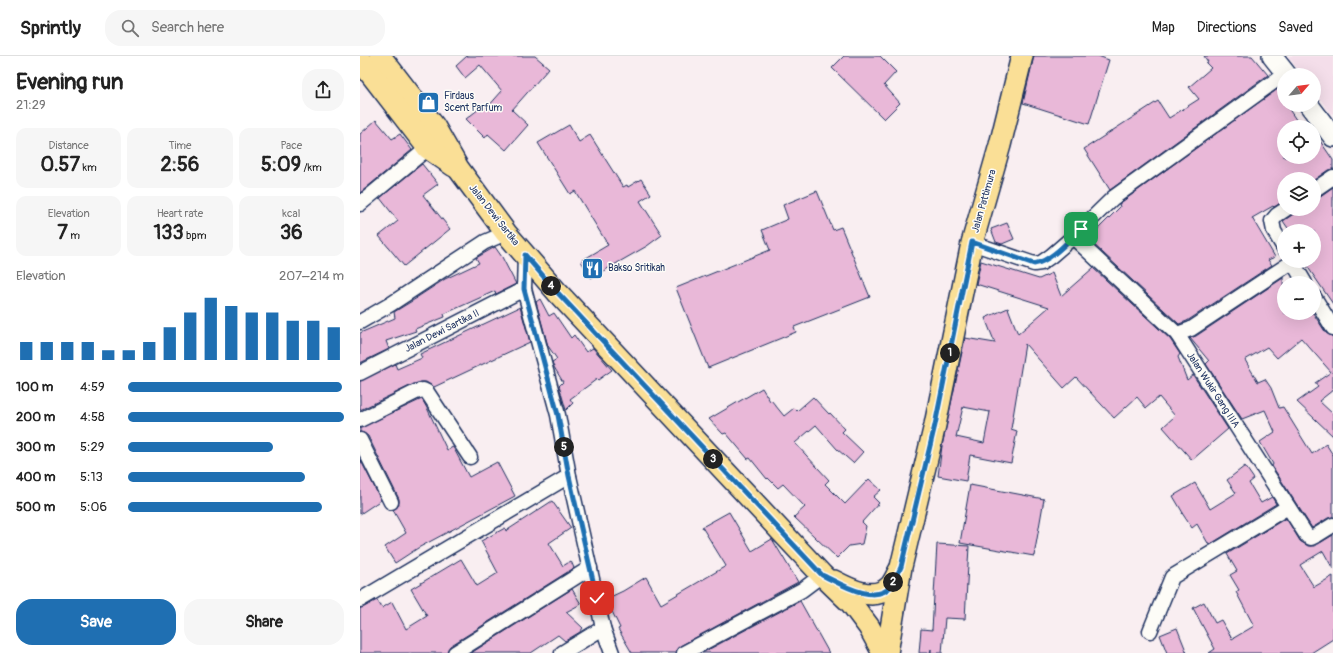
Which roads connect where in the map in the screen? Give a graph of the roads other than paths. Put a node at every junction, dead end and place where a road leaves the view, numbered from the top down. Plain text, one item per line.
1 (380, 56) edge
2 (1022, 56) edge
3 (1272, 56) edge
4 (360, 60) edge
5 (1281, 68) edge
6 (1277, 80) edge
7 (1314, 112) edge
8 (1333, 137) edge
9 (428, 148) junction
10 (458, 168) junction
11 (1333, 177) edge
12 (1321, 185) edge
13 (360, 204) edge
14 (1277, 215) edge
15 (506, 233) junction
16 (1277, 236) edge
17 (1073, 237) junction
18 (972, 242) junction
19 (525, 255) junction
20 (1283, 268) edge
21 (524, 289) junction
22 (1321, 308) edge
23 (360, 322) edge
24 (1333, 328) edge
25 (1177, 334) junction
26 (360, 373) edge
27 (360, 420) edge
28 (360, 440) edge
29 (470, 457) dead end
30 (569, 476) junction
31 (391, 502) dead end
32 (1288, 507) junction
33 (1333, 525) edge
34 (901, 567) junction
35 (590, 568) junction
36 (822, 575) junction
37 (360, 600) edge
38 (603, 628) junction
39 (1150, 631) dead end
40 (455, 653) edge
41 (562, 653) edge
42 (612, 653) edge
43 (684, 653) edge
44 (883, 653) edge
45 (887, 653) edge

1 - 10 main road, Jalan Dewi Sartika
2 - 18 main road, Jalan Pattimura
3 - 5 street
4 - 9 main road, Jalan Dewi Sartika
6 - 17 street
7 - 8 street
9 - 10 main road, Jalan Dewi Sartika
9 - 13 street
10 - 15 main road, Jalan Dewi Sartika
11 - 12 street
14 - 16 street
15 - 19 main road, Jalan Dewi Sartika
15 - 23 street
17 - 18 street
17 - 25 street, Jalan Wukir Gang IIIA
18 - 34 main road, Jalan Pattimura
19 - 21 street
19 - 36 main road, Jalan Dewi Sartika
20 - 25 street
21 - 26 street, Jalan Dewi Sartika II
21 - 30 street
22 - 24 street
25 - 32 street, Jalan Wukir Gang IIIA
27 - 29 street
28 - 31 street
30 - 35 street
30 - 37 street
32 - 33 street, Jalan Wukir Gang IIIA
32 - 39 street
34 - 36 main road
34 - 45 main road, Jalan Pattimura
35 - 38 street
35 - 40 street
36 - 43 street
36 - 44 main road, Jalan Dewi Sartika
38 - 41 street
38 - 42 street

